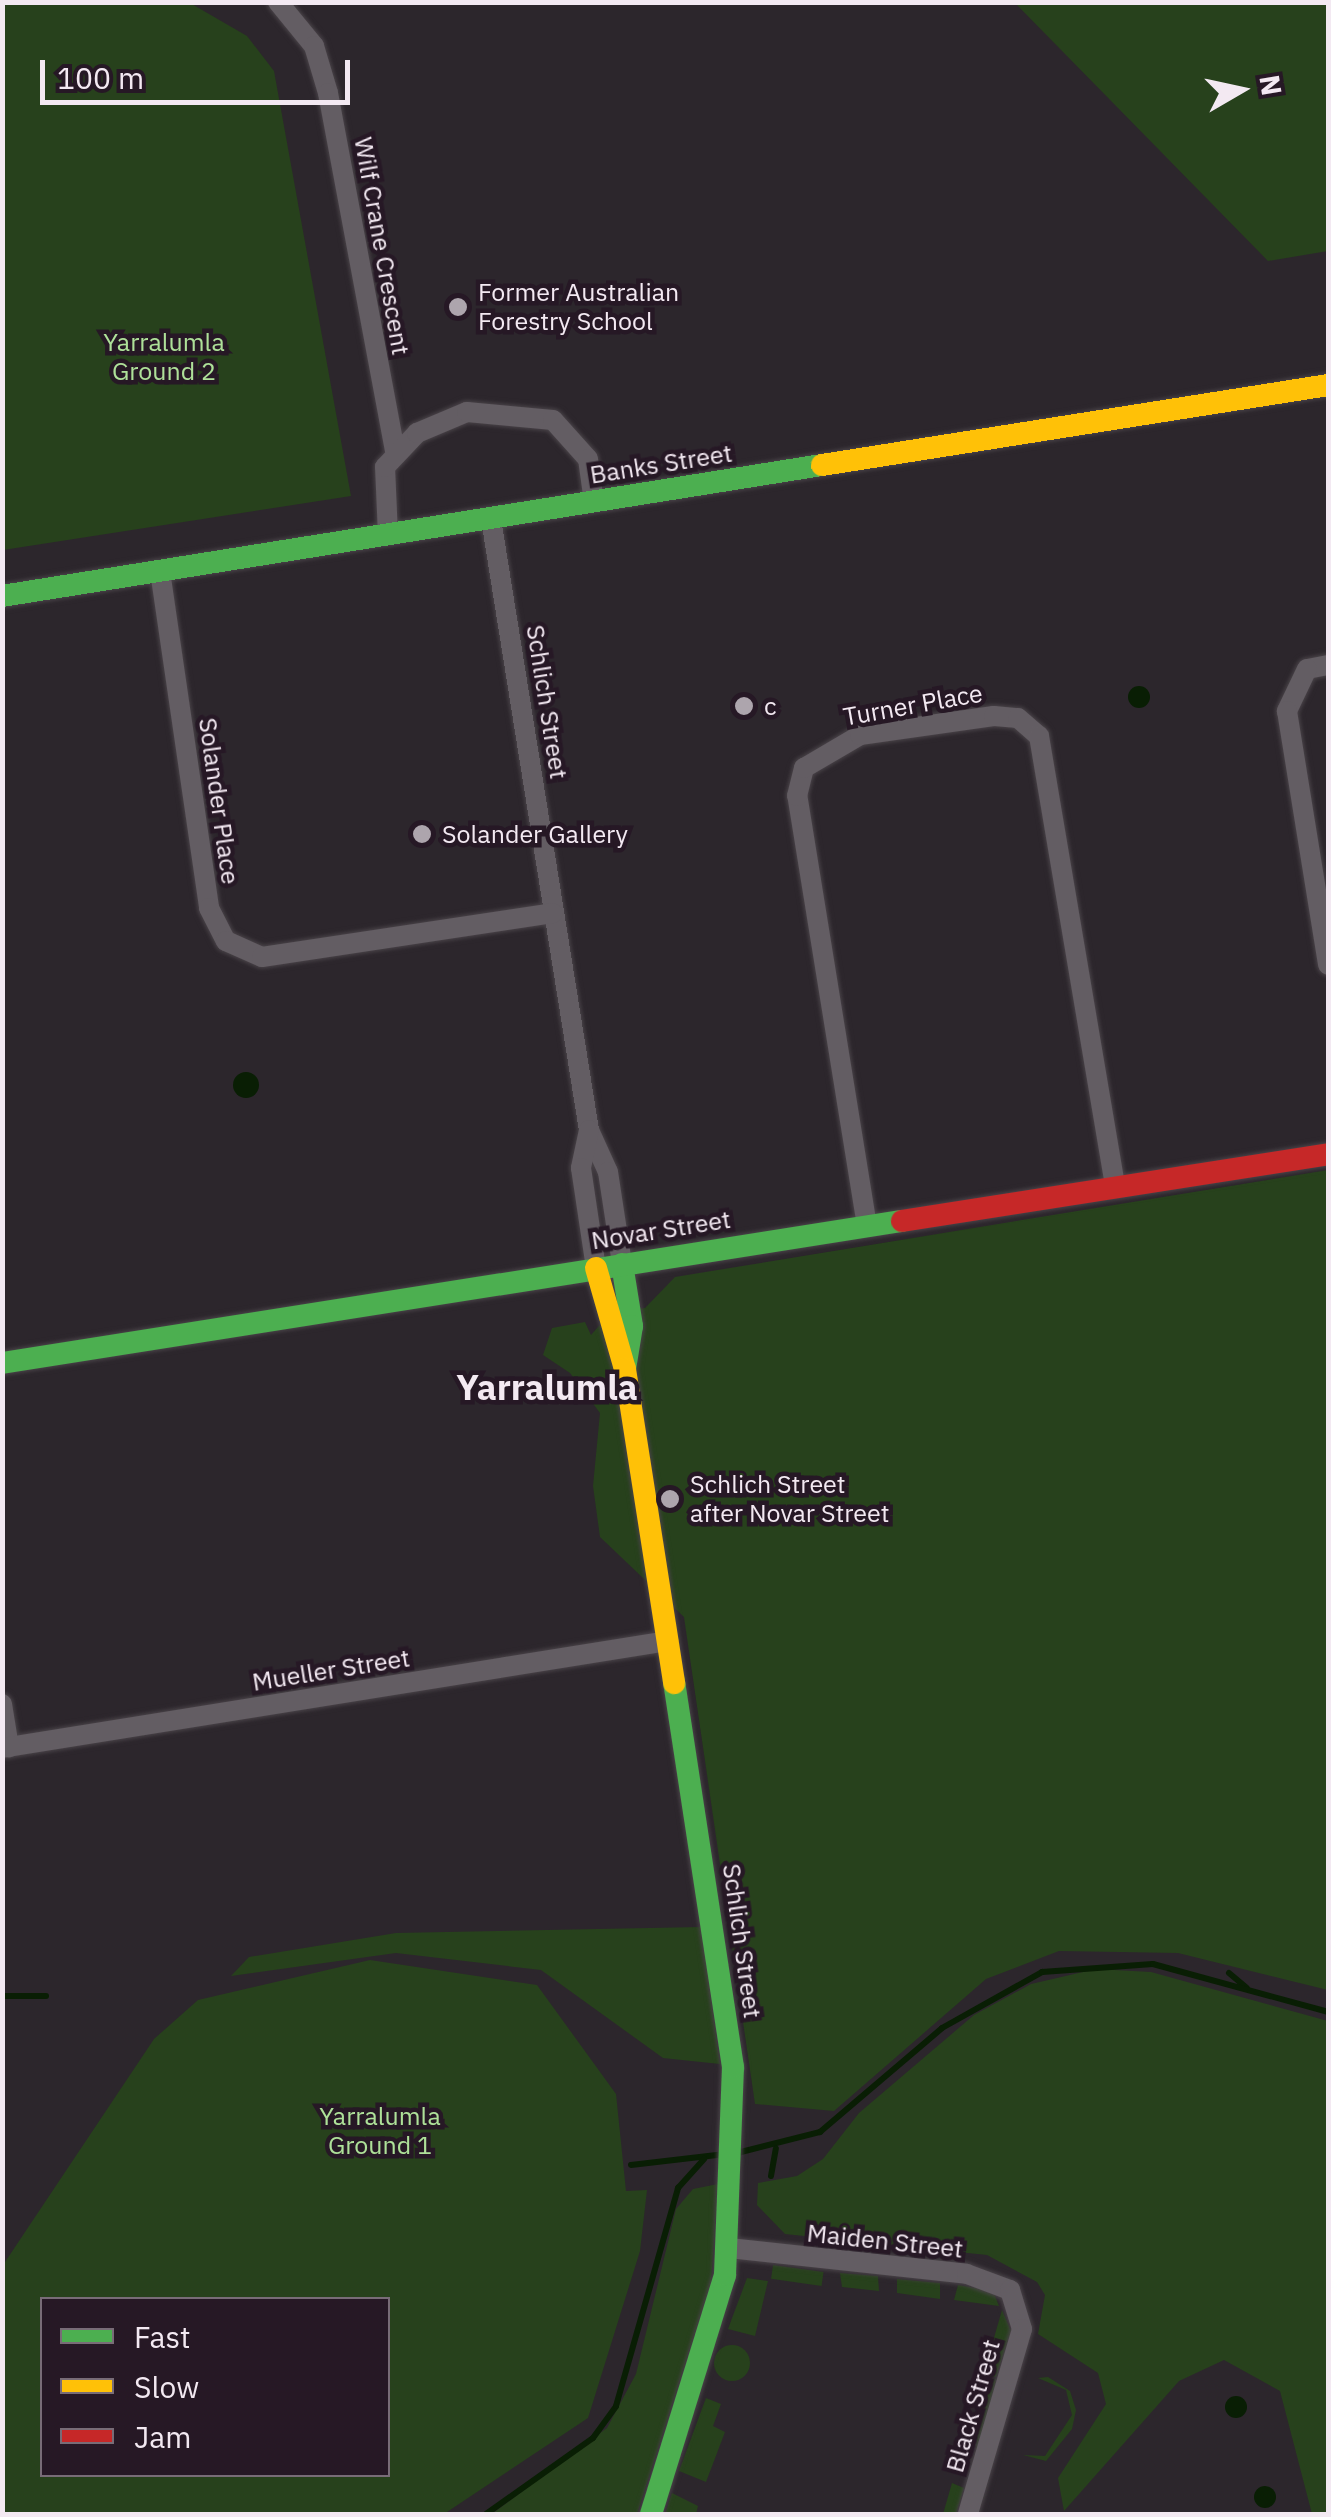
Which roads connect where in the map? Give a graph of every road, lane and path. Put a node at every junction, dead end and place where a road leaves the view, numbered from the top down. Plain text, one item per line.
1 (278, 2) edge
2 (1328, 385) edge
3 (395, 452) junction
4 (594, 502) junction
5 (491, 518) junction
6 (388, 535) junction
7 (160, 571) junction
8 (2, 596) edge
9 (1328, 665) edge
10 (554, 913) junction
11 (1328, 965) edge
12 (589, 1130) junction
13 (1328, 1154) edge
14 (1115, 1187) junction
15 (867, 1226) junction
16 (622, 1264) junction
17 (596, 1268) junction
18 (2, 1363) edge
19 (625, 1369) junction
20 (668, 1641) junction
21 (2, 1704) edge
22 (6, 1748) edge
23 (729, 2248) junction
24 (1019, 2310) joint
25 (651, 2514) edge
26 (968, 2514) edge

1 - 3 street, Wilf Crane Crescent
2 - 4 street, Banks Street
3 - 4 street
3 - 6 street
4 - 5 street, Banks Street
5 - 6 street, Banks Street
5 - 10 street, Schlich Street
6 - 7 street, Banks Street
7 - 8 street, Banks Street
7 - 10 street, Solander Place
9 - 11 street
10 - 12 street, Schlich Street
12 - 16 street, Schlich Street
12 - 17 street, Schlich Street
13 - 14 street, Novar Street
14 - 15 street, Novar Street
14 - 15 street, Turner Place
15 - 16 street, Novar Street
16 - 17 street, Novar Street
16 - 19 street, Schlich Street
17 - 18 street, Novar Street
17 - 19 street, Schlich Street
19 - 20 street, Schlich Street
20 - 22 street, Mueller Street
20 - 23 street, Schlich Street
21 - 22 street
23 - 24 street, Maiden Street
23 - 25 street, Schlich Street
24 - 26 street, Black Street

